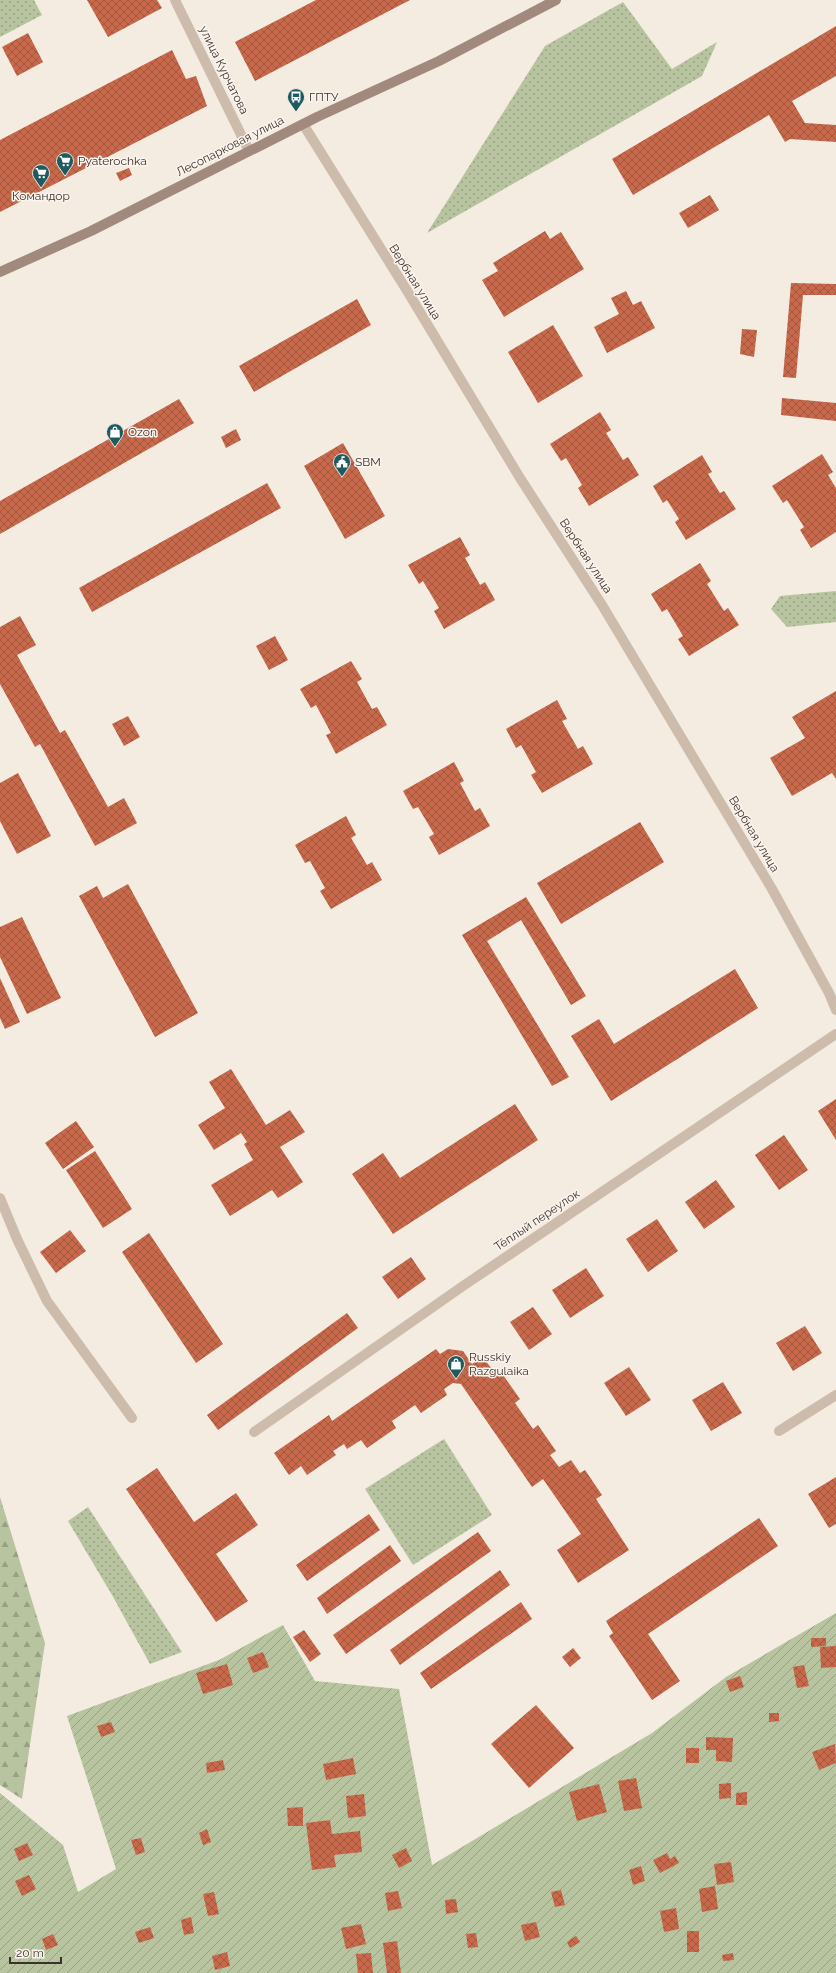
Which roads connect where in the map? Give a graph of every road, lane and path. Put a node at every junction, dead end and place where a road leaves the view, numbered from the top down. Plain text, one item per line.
1 (175, 0) edge
2 (556, 0) edge
3 (303, 124) junction
4 (249, 151) junction
5 (0, 272) edge
6 (836, 1010) edge
7 (836, 1034) edge
8 (0, 1198) edge
9 (836, 1395) edge
10 (132, 1418) dead end
11 (779, 1431) dead end
12 (254, 1432) dead end

1 - 4 street, улица Курчатова
2 - 3 main road, Лесопарковая улица
3 - 4 main road, Лесопарковая улица
3 - 6 street, Вербная улица
4 - 5 main road, Лесопарковая улица
7 - 12 street, Тёплый переулок
8 - 10 street
9 - 11 street

